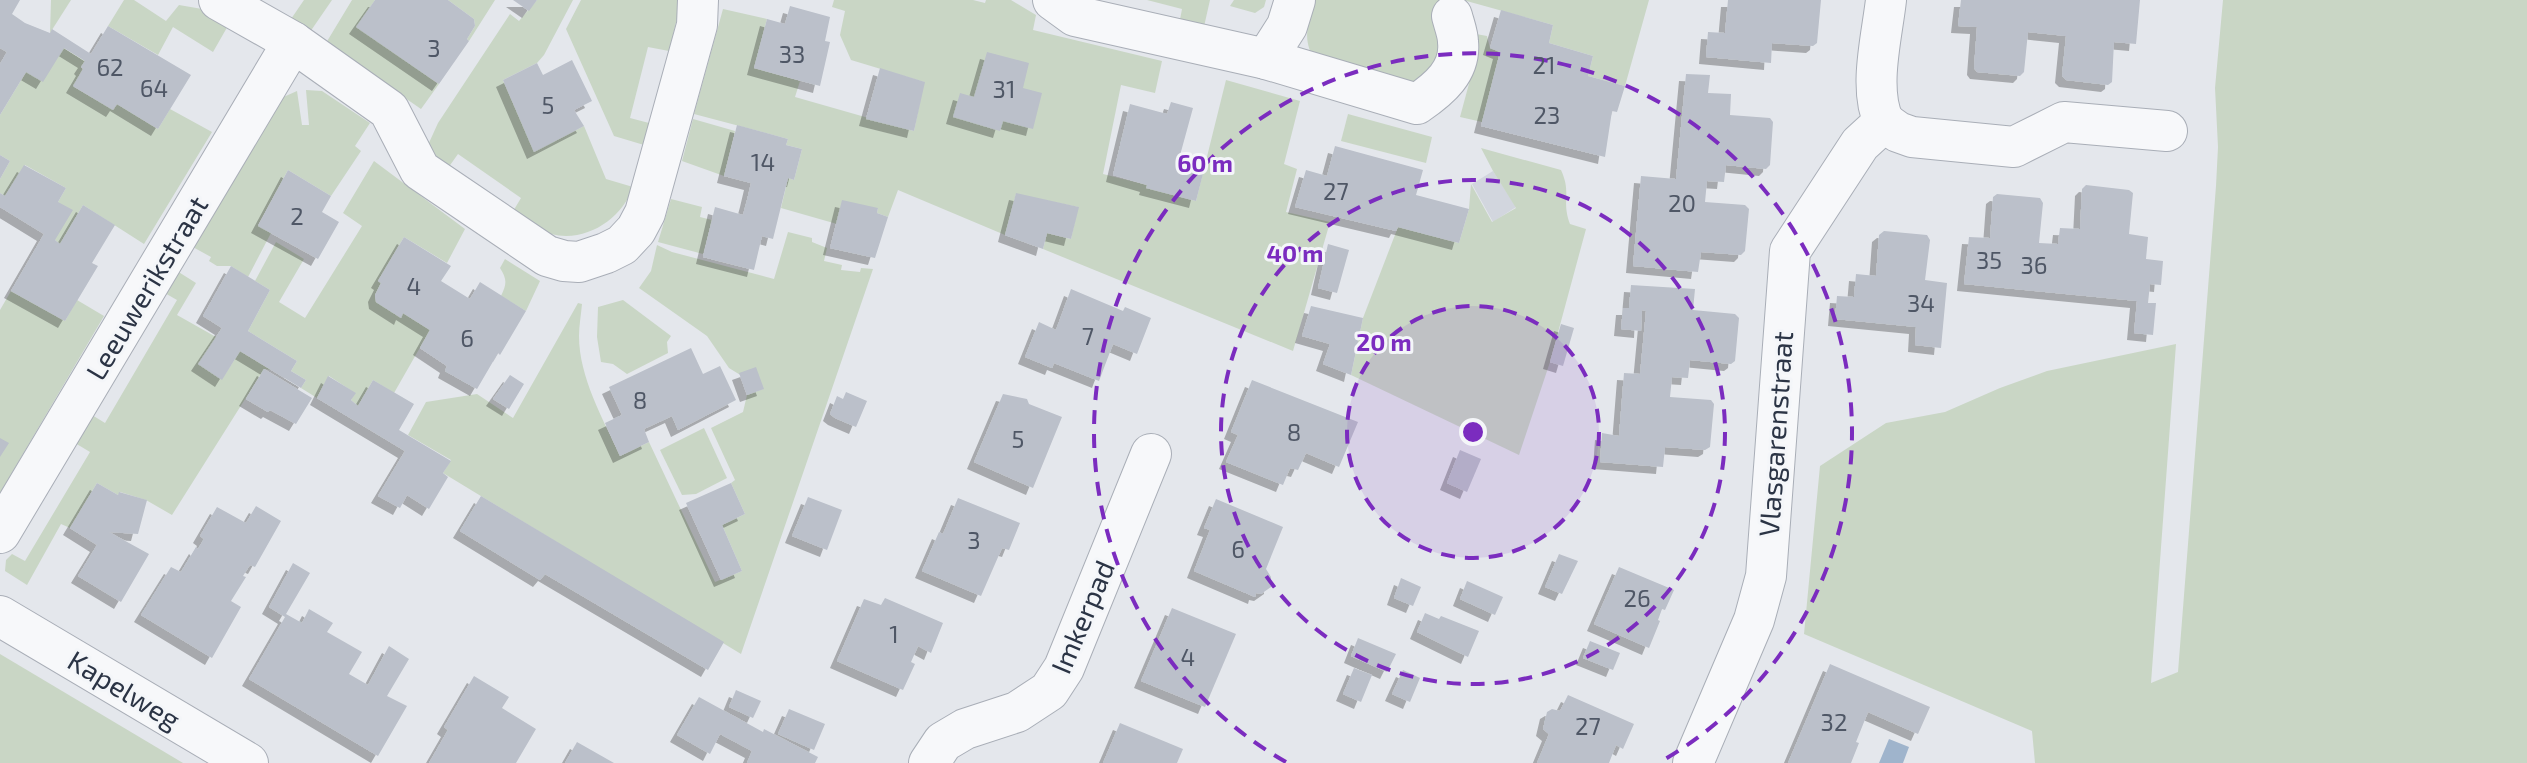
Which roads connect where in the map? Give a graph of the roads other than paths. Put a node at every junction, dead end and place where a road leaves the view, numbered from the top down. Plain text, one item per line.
1 (219, 0) edge
2 (698, 0) edge
3 (1053, 0) edge
4 (1295, 0) edge
5 (1886, 0) edge
6 (1452, 16) dead end
7 (293, 42) junction
8 (1266, 59) junction
9 (1884, 122) junction
10 (2167, 131) dead end
11 (1151, 454) dead end
12 (0, 533) edge
13 (0, 616) edge
14 (248, 763) edge
15 (929, 763) edge
16 (1693, 763) edge

1 - 7 street
2 - 7 street
3 - 8 street
4 - 8 street
5 - 9 street
6 - 8 street
7 - 12 street, Leeuwerikstraat
9 - 10 street
9 - 16 street, Vlasgarenstraat
11 - 15 street, Imkerpad
13 - 14 street, Kapelweg

